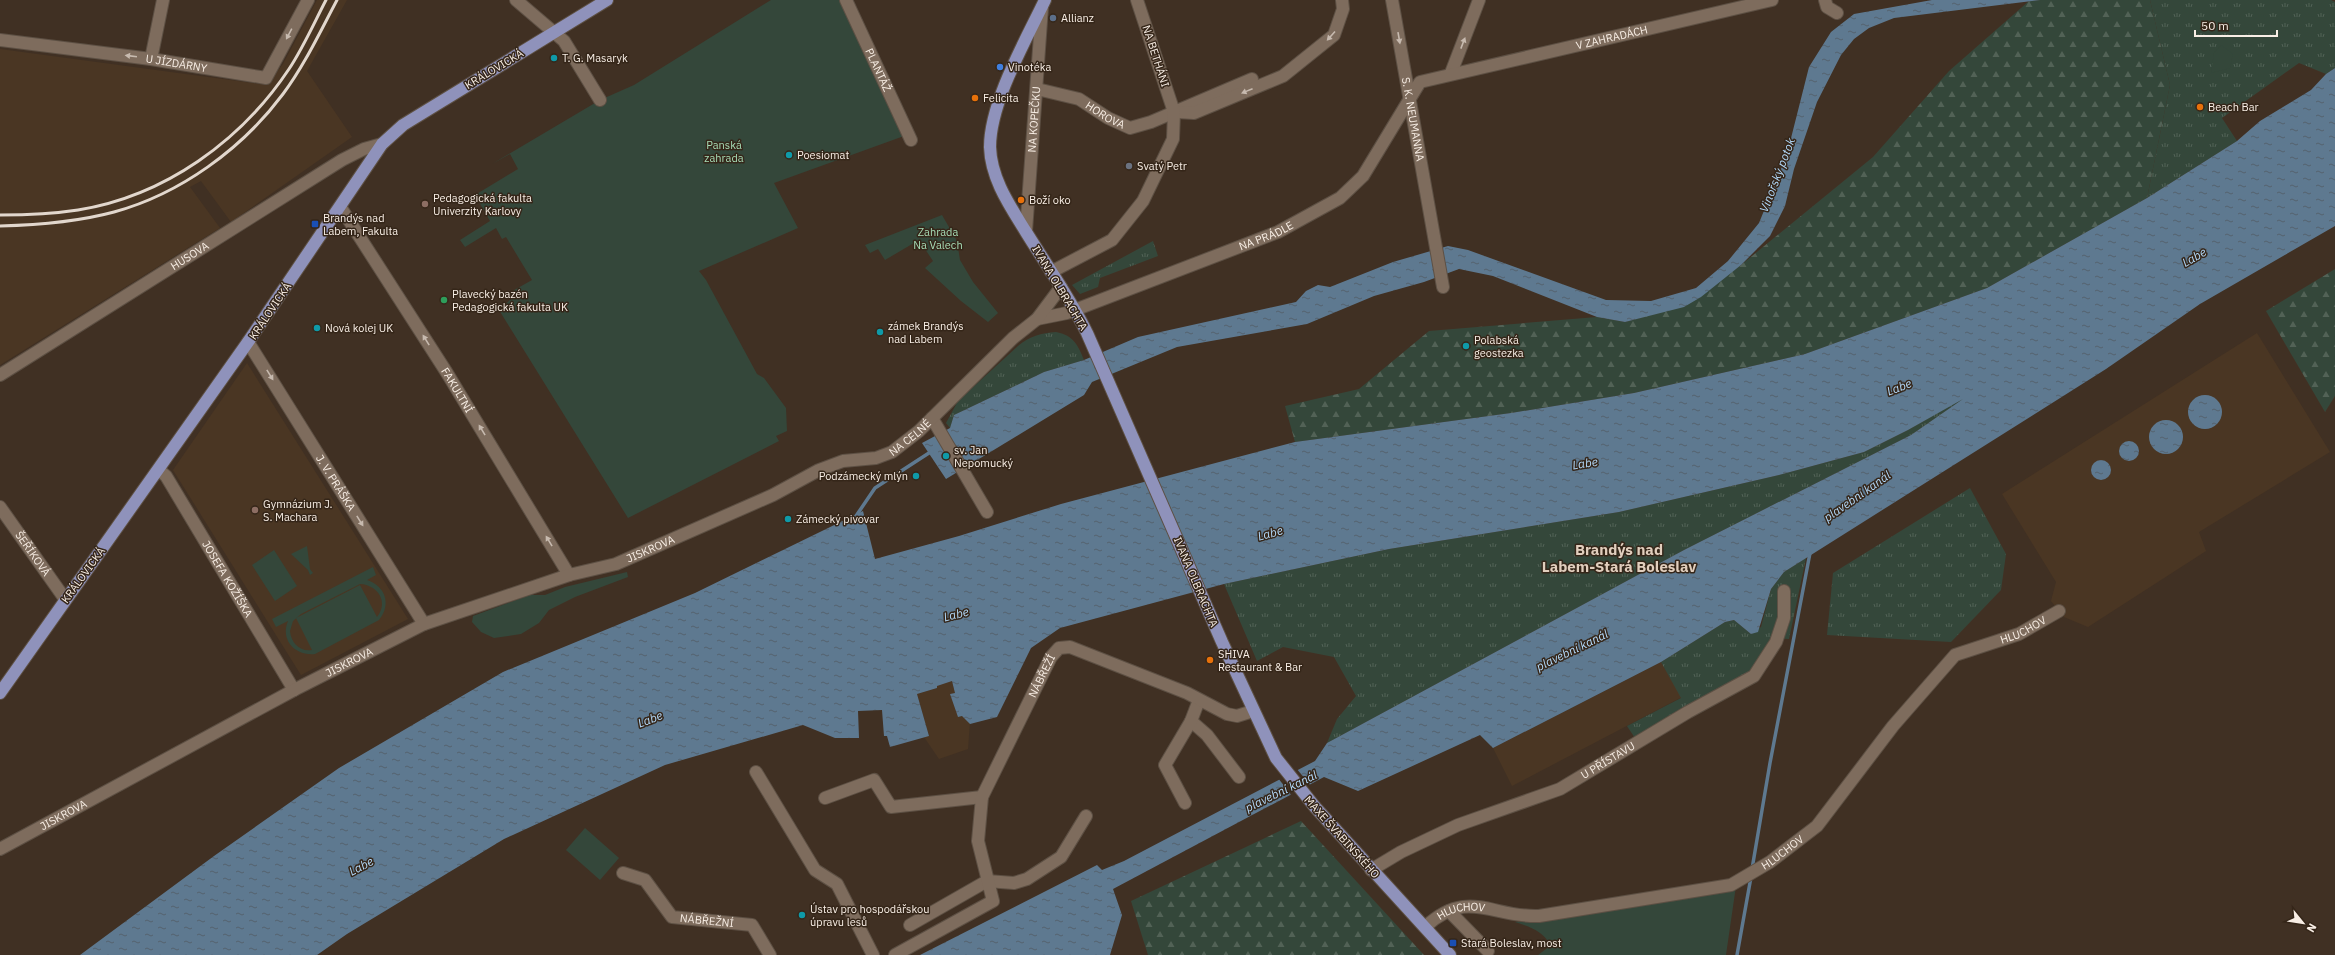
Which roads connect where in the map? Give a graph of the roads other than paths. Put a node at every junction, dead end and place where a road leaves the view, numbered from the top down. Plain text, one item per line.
1 (163, 0) edge
2 (308, 0) edge
3 (516, 0) edge
4 (607, 0) edge
5 (846, 0) edge
6 (1137, 0) edge
7 (1342, 0) edge
8 (1392, 0) edge
9 (1479, 0) edge
10 (1772, 0) edge
11 (1825, 0) edge
12 (1044, 4) edge
13 (1837, 12) dead end
14 (555, 32) junction
15 (0, 40) edge
16 (151, 59) junction
17 (1451, 73) junction
18 (1252, 79) dead end
19 (1037, 89) junction
20 (1408, 99) junction
21 (600, 100) dead end
22 (1174, 112) junction
23 (911, 140) dead end
24 (382, 144) junction
25 (341, 208) junction
26 (1026, 231) junction
27 (1051, 272) junction
28 (1060, 287) junction
29 (1443, 287) dead end
30 (1075, 308) junction
31 (1037, 319) junction
32 (248, 342) junction
33 (0, 375) edge
34 (932, 418) junction
35 (159, 470) junction
36 (0, 507) edge
37 (987, 512) dead end
38 (717, 521) joint
39 (569, 575) junction
40 (1784, 591) dead end
41 (65, 599) junction
42 (2059, 611) dead end
43 (424, 624) junction
44 (1222, 642) joint
45 (294, 690) junction
46 (0, 693) edge
47 (1199, 700) junction
48 (1253, 711) junction
49 (1191, 721) junction
50 (756, 772) dead end
51 (1239, 777) dead end
52 (982, 797) junction
53 (825, 798) dead end
54 (1185, 803) dead end
55 (1086, 816) dead end
56 (0, 849) edge
57 (1371, 870) junction
58 (623, 873) dead end
59 (987, 881) junction
60 (1449, 911) junction
61 (910, 925) dead end
62 (1425, 928) junction
63 (1488, 951) dead end
64 (770, 955) edge
65 (873, 955) edge
66 (895, 955) edge
67 (1450, 955) edge

1 - 16 street
2 -> 16 street, U JÍZDÁRNY
3 - 14 street
4 - 14 main road, KRÁLOVICKÁ
5 - 23 street, PLANTÁŽ
6 - 22 street, NA BETHÁNI
7 -> 22 street
8 -> 20 street, S. K. NEUMANNA
17 -> 9 street
10 - 17 street, V ZAHRADÁCH
11 - 13 street
12 - 19 street, NA KOPEČKU
12 - 26 main road, IVANA OLBRACHTA
14 - 21 street
14 - 24 main road, KRÁLOVICKÁ
16 -> 15 street, U JÍZDÁRNY
17 - 20 street, V ZAHRADÁCH
18 - 22 street, HOROVA
19 - 22 street, HOROVA
19 - 26 street, NA KOPEČKU
20 - 29 street, S. K. NEUMANNA
20 - 30 street, NA PRÁDLE
22 - 27 street
24 - 25 main road, KRÁLOVICKÁ
24 - 33 street, HUSOVA
25 - 32 main road, KRÁLOVICKÁ
39 -> 25 street, FAKULTNÍ
26 - 27 main road, IVANA OLBRACHTA
27 - 28 main road, IVANA OLBRACHTA
28 - 30 main road, IVANA OLBRACHTA
28 - 31 street, NA CELNÉ
30 - 31 street, NA PRÁDLE
30 - 44 main road, IVANA OLBRACHTA
31 - 34 street, NA CELNÉ
32 - 35 main road, KRÁLOVICKÁ
32 -> 43 street, J. V. PRÁŠKA
34 - 37 street
34 - 38 street, NA CELNÉ
35 - 41 main road, KRÁLOVICKÁ
35 - 45 street, JOSEFA KOŽÍŠKA
36 - 41 street, ŠEŘÍKOVÁ
38 - 39 street, JISKROVA
39 - 43 street, JISKROVA
40 - 57 street, U PŘÍSTAVU
41 - 46 main road, KRÁLOVICKÁ
42 - 60 street, HLUCHOV
43 - 45 street, JISKROVA
44 - 48 main road, MAXE ŠVABINSKÉHO
45 - 56 street, JISKROVA
47 - 48 street, NÁBŘEŽÍ
47 - 49 street
47 - 52 street, NÁBŘEŽÍ
48 - 57 main road, MAXE ŠVABINSKÉHO
49 - 51 street
49 - 54 street
50 - 65 street
52 - 53 street
52 - 59 street, NÁBŘEŽÍ
55 - 59 street
57 - 62 main road, MAXE ŠVABINSKÉHO
58 - 64 street, NÁBŘEŽNÍ
59 - 61 street
59 - 66 street, NÁBŘEŽÍ
60 - 62 street, HLUCHOV
60 - 63 street
62 - 67 main road, MAXE ŠVABINSKÉHO

